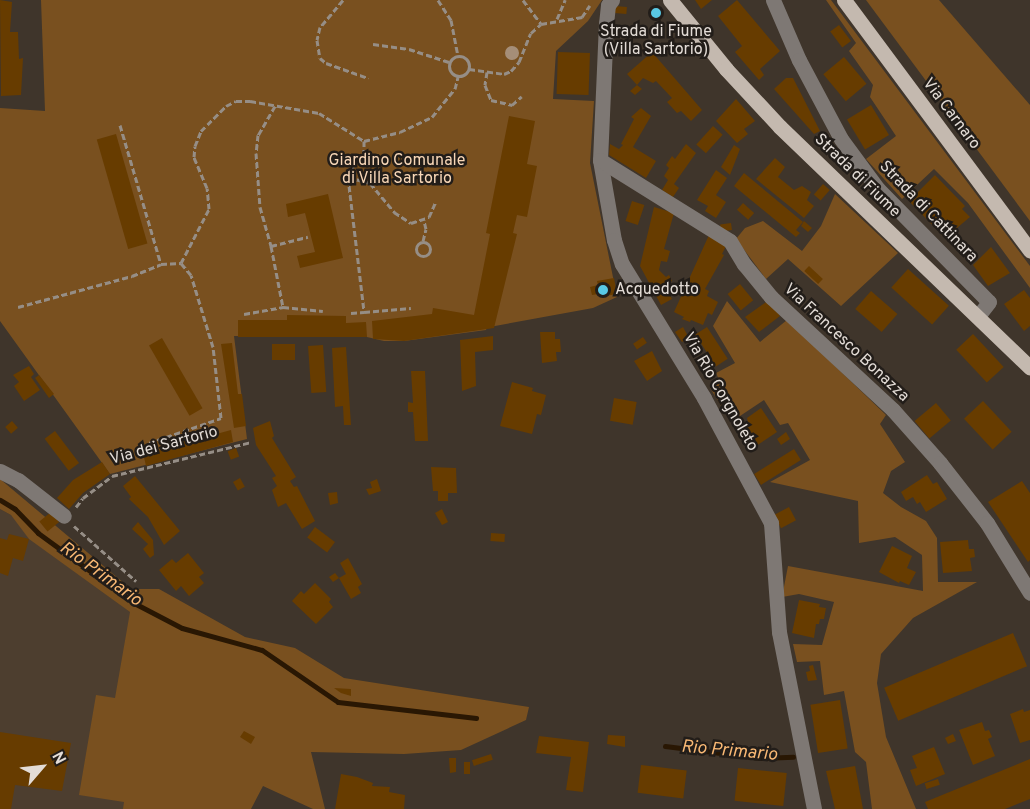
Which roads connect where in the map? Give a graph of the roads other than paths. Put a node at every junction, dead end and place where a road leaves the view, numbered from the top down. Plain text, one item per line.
1 (612, 0) edge
2 (669, 0) edge
3 (773, 0) edge
4 (844, 0) edge
5 (600, 160) junction
6 (1030, 250) edge
7 (978, 316) junction
8 (1030, 368) edge
9 (0, 471) edge
10 (64, 516) road end
11 (1030, 593) edge
12 (814, 809) edge

1 - 5 street, Via Rio Corgnoleto
2 - 7 main road, Strada di Fiume
3 - 7 street, Strada di Cattinara
4 - 6 main road, Via Carnaro
5 - 11 street, Via Francesco Bonazza
5 - 12 street, Via Rio Corgnoleto
7 - 8 main road, Strada di Fiume
9 - 10 street

